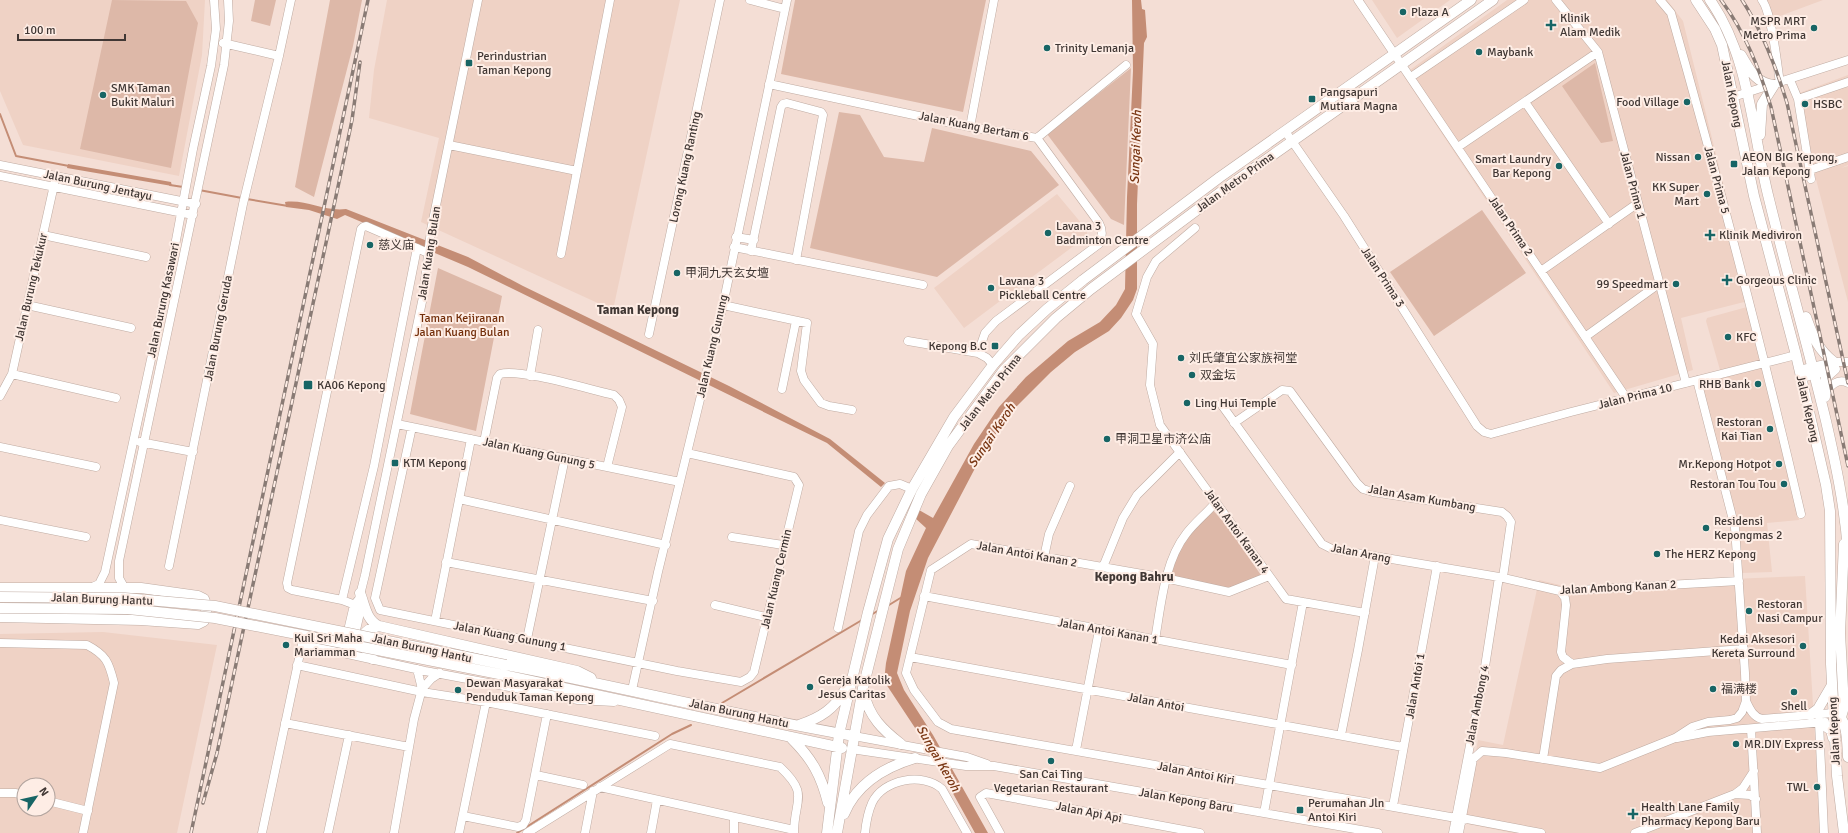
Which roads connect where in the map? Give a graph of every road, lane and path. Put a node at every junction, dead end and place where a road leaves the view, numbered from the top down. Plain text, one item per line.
1 (214, 0) edge
2 (228, 0) edge
3 (291, 0) edge
4 (478, 0) edge
5 (610, 0) edge
6 (720, 0) edge
7 (750, 0) edge
8 (787, 0) edge
9 (994, 0) edge
10 (1358, 0) edge
11 (1471, 0) edge
12 (1492, 0) edge
13 (1524, 0) edge
14 (1556, 0) edge
15 (1660, 0) edge
16 (1696, 0) edge
17 (1710, 0) edge
18 (1762, 0) edge
19 (785, 9) junction
20 (215, 41) junction
21 (228, 44) junction
22 (1734, 45) junction
23 (1598, 52) junction
24 (1394, 53) junction
25 (279, 56) junction
26 (1848, 60) edge
27 (1402, 64) junction
28 (1126, 65) dead end
29 (1411, 77) junction
30 (1790, 80) junction
31 (1848, 82) edge
32 (769, 84) junction
33 (1777, 84) junction
34 (1746, 93) junction
35 (1733, 97) junction
36 (1798, 100) junction
37 (1525, 102) junction
38 (970, 126) junction
39 (1285, 131) junction
40 (1037, 138) junction
41 (1292, 141) junction
42 (449, 145) junction
43 (1458, 147) junction
44 (1759, 154) junction
45 (1848, 157) edge
46 (0, 164) edge
47 (1810, 170) junction
48 (577, 171) junction
49 (0, 176) edge
50 (56, 176) junction
51 (1811, 179) dead end
52 (54, 188) junction
53 (184, 203) junction
54 (1638, 203) junction
55 (196, 204) junction
56 (182, 214) junction
57 (193, 216) junction
58 (1609, 224) junction
59 (1195, 228) dead end
60 (44, 234) junction
61 (736, 237) junction
62 (754, 240) junction
63 (417, 248) junction
64 (734, 248) junction
65 (752, 251) junction
66 (428, 253) junction
67 (1783, 253) junction
68 (561, 254) dead end
69 (146, 257) dead end
70 (796, 260) junction
71 (1541, 271) junction
72 (1660, 283) junction
73 (923, 285) dead end
74 (28, 305) junction
75 (723, 305) junction
76 (796, 321) junction
77 (131, 328) dead end
78 (538, 330) dead end
79 (649, 334) dead end
80 (1586, 337) junction
81 (908, 341) dead end
82 (978, 353) junction
83 (1796, 355) junction
84 (1848, 362) edge
85 (1765, 363) junction
86 (992, 365) junction
87 (1835, 366) junction
88 (1814, 370) junction
89 (12, 374) junction
90 (1800, 374) junction
91 (530, 376) junction
92 (1697, 380) junction
93 (1686, 383) junction
94 (1848, 383) edge
95 (782, 389) dead end
96 (0, 396) edge
97 (1825, 396) junction
98 (116, 398) dead end
99 (1627, 398) junction
100 (1221, 404) dead end
101 (852, 410) dead end
102 (1826, 421) junction
103 (1234, 423) junction
104 (397, 424) junction
105 (1477, 426) joint
106 (412, 427) junction
107 (471, 439) junction
108 (133, 441) junction
109 (484, 442) junction
110 (144, 443) junction
111 (0, 447) edge
112 (193, 452) junction
113 (1180, 452) junction
114 (687, 453) junction
115 (565, 458) junction
116 (96, 467) dead end
117 (607, 467) junction
118 (680, 482) junction
119 (1070, 486) dead end
120 (912, 489) junction
121 (459, 499) junction
122 (1216, 502) junction
123 (1800, 514) dead end
124 (552, 519) junction
125 (0, 520) edge
126 (1846, 524) junction
127 (86, 537) dead end
128 (732, 537) dead end
129 (666, 545) junction
130 (783, 545) junction
131 (1848, 552) edge
132 (1375, 556) junction
133 (1044, 557) junction
134 (446, 562) junction
135 (169, 566) dead end
136 (1436, 566) junction
137 (1103, 567) junction
138 (1269, 576) junction
139 (1501, 577) junction
140 (1165, 578) junction
141 (540, 579) junction
142 (1739, 581) junction
143 (124, 587) junction
144 (0, 588) edge
145 (87, 589) junction
146 (1560, 591) junction
147 (924, 596) junction
148 (0, 597) edge
149 (354, 601) junction
150 (653, 601) junction
151 (1303, 602) junction
152 (715, 605) dead end
153 (0, 608) edge
154 (1365, 613) junction
155 (0, 617) edge
156 (766, 617) junction
157 (435, 621) junction
158 (379, 626) junction
159 (838, 628) dead end
160 (1099, 630) junction
161 (527, 639) junction
162 (1155, 640) junction
163 (0, 643) edge
164 (1744, 649) junction
165 (347, 653) junction
166 (910, 657) junction
167 (373, 659) junction
168 (639, 662) junction
169 (1572, 664) junction
170 (297, 665) junction
171 (1292, 665) junction
172 (417, 669) junction
173 (505, 670) junction
174 (440, 673) junction
175 (852, 678) junction
176 (607, 685) junction
177 (1832, 685) junction
178 (863, 688) junction
179 (1088, 689) junction
180 (632, 690) junction
181 (422, 691) junction
182 (1746, 701) junction
183 (486, 702) junction
184 (636, 703) junction
185 (547, 714) junction
186 (1810, 715) junction
187 (1836, 717) junction
188 (1819, 722) junction
189 (285, 723) junction
190 (797, 726) junction
191 (1280, 726) junction
192 (1752, 729) junction
193 (839, 734) junction
194 (349, 735) junction
195 (1341, 735) junction
196 (655, 736) dead end
197 (854, 736) junction
198 (1471, 737) junction
199 (792, 738) junction
200 (1674, 738) junction
201 (901, 744) junction
202 (1835, 746) junction
203 (409, 747) junction
204 (1403, 747) junction
205 (837, 748) junction
206 (851, 749) junction
207 (1076, 750) junction
208 (1485, 750) junction
209 (1848, 757) edge
210 (917, 758) junction
211 (1543, 759) junction
212 (994, 766) junction
213 (1754, 771) junction
214 (536, 775) junction
215 (583, 785) dead end
216 (1269, 786) junction
217 (597, 789) junction
218 (16, 793) edge
219 (0, 794) edge
220 (1735, 794) junction
221 (1756, 799) junction
222 (657, 800) junction
223 (56, 803) edge
224 (1393, 806) junction
225 (829, 808) junction
226 (88, 811) junction
227 (1264, 813) junction
228 (462, 816) junction
229 (734, 817) junction
230 (1458, 820) junction
231 (838, 829) edge
232 (794, 831) edge
233 (1184, 832) edge
234 (83, 833) edge
235 (262, 833) edge
236 (328, 833) edge
237 (394, 833) edge
238 (459, 833) edge
239 (527, 833) edge
240 (585, 833) edge
241 (651, 833) edge
242 (734, 833) edge
243 (826, 833) edge
244 (865, 833) edge
245 (967, 833) edge
246 (1000, 833) edge
247 (1200, 833) edge
248 (1378, 833) edge
249 (1453, 833) edge
250 (1459, 833) edge
251 (1541, 833) edge
252 (1635, 833) edge
253 (1757, 833) edge
254 (1824, 833) edge
255 (1844, 833) edge

1 - 20 street, Jalan Burung Kasawari
2 - 21 street, Jalan Burung Kasawari
3 - 25 street, Jalan Burung Geruda
4 - 42 street, Jalan Kuang Bulan
5 - 48 street
6 - 79 street, Lorong Kuang Ranting
7 - 19 street
8 - 19 street, Jalan Kuang Gunung
9 - 38 street
10 - 24 street, Jalan Prima 2
11 - 24 main road, Jalan Metro Prima
12 - 27 main road, Jalan Metro Prima
13 - 29 street
14 - 23 street, Jalan Prima 1
15 - 85 street, Jalan Prima 5
16 - 35 main road, Jalan Kepong
17 - 22 main road, Jalan Kepong
18 - 33 street
19 - 32 street, Jalan Kuang Gunung
20 - 21 street
20 - 53 street, Jalan Burung Kasawari
21 - 25 street
21 - 55 street, Jalan Burung Kasawari
22 - 33 main road
22 - 34 main road, Jalan Kepong
23 - 37 street
23 - 54 street, Jalan Prima 1
24 - 27 street, Jalan Prima 2
24 - 39 main road, Jalan Metro Prima
25 - 112 street, Jalan Burung Geruda
26 - 30 street
27 - 29 street, Jalan Prima 2
27 - 41 main road, Jalan Metro Prima
28 - 40 street
29 - 43 street, Jalan Prima 2
30 - 33 street
30 - 36 street
31 - 36 street
32 - 38 street, Jalan Kuang Bertam 6
32 - 61 street, Jalan Kuang Gunung
33 - 34 street
33 - 44 main road
34 - 35 street
34 - 44 main road, Jalan Kepong
35 - 83 main road, Jalan Kepong
36 - 47 street
37 - 43 street
37 - 58 street
38 - 40 street, Jalan Kuang Bertam 6
39 - 41 street, Jalan Prima 3
39 - 86 main road, Jalan Metro Prima
40 - 82 street, Jalan Kuang Bertam 6
41 - 105 street, Jalan Prima 3
41 - 178 main road, Jalan Metro Prima
42 - 48 street
42 - 66 street, Jalan Kuang Bulan
43 - 71 street, Jalan Prima 2
44 - 67 main road, Jalan Kepong
45 - 47 street
46 - 50 street, Jalan Burung Jentayu
47 - 51 street
48 - 68 street
49 - 52 street, Jalan Burung Jentayu
50 - 52 street, Jalan Burung Tekukur
50 - 53 street, Jalan Burung Jentayu
52 - 56 street, Jalan Burung Jentayu
52 - 60 street, Jalan Burung Tekukur
53 - 55 street, Jalan Burung Jentayu
53 - 56 street, Jalan Burung Kasawari
54 - 58 street
54 - 72 street, Jalan Prima 1
55 - 57 street, Jalan Burung Kasawari
56 - 57 street, Jalan Burung Jentayu
56 - 108 street, Jalan Burung Kasawari
57 - 110 street, Jalan Burung Kasawari
58 - 71 street
59 - 113 street, Jalan Antoi Kanan 4
60 - 69 street
60 - 74 street, Jalan Burung Tekukur
61 - 62 street
61 - 64 street, Jalan Kuang Gunung
62 - 65 street
62 - 70 street
63 - 66 street
63 - 149 street
63 - 149 street
64 - 65 street
64 - 75 street, Jalan Kuang Gunung
65 - 70 street
66 - 104 street, Jalan Kuang Bulan
67 - 87 main road
67 - 88 main road, Jalan Kepong
70 - 73 street
71 - 80 street, Jalan Prima 2
72 - 80 street
72 - 93 street, Jalan Prima 1
74 - 77 street
74 - 89 street, Jalan Burung Tekukur
75 - 76 street
75 - 114 street, Jalan Kuang Gunung
76 - 95 street
76 - 101 street
78 - 91 street
80 - 99 street, Jalan Prima 2
81 - 82 street
82 - 86 street
83 - 85 street, Jalan Prima 10
83 - 90 main road, Jalan Kepong
84 - 87 street
85 - 92 street, Jalan Prima 10
85 - 123 street, Jalan Prima 5
86 - 120 main road, Jalan Metro Prima
87 - 88 street
87 - 97 main road
88 - 90 street
88 - 102 main road, Jalan Kepong
89 - 96 street, Jalan Burung Tekukur
89 - 98 street
90 - 177 main road, Jalan Kepong
91 - 109 street
91 - 117 street
92 - 93 street, Jalan Prima 10
92 - 142 street
93 - 99 street, Jalan Prima 10
94 - 97 street
97 - 102 main road
99 - 105 street, Jalan Prima 10
100 - 103 street, Jalan Arang
102 - 126 main road, Jalan Kepong
103 - 132 street, Jalan Arang
103 - 139 street, Jalan Asam Kumbang
104 - 106 street, Jalan Kuang Gunung 5
104 - 149 street, Jalan Kuang Bulan
106 - 107 street, Jalan Kuang Gunung 5
106 - 157 street, Jalan Kuang Gunung 1
107 - 109 street, Jalan Kuang Gunung 5
107 - 121 street
108 - 110 street
108 - 145 street, Jalan Burung Kasawari
109 - 115 street, Jalan Kuang Gunung 5
110 - 112 street
110 - 143 street, Jalan Burung Kasawari
111 - 116 street
112 - 135 street, Jalan Burung Geruda
113 - 122 street, Jalan Antoi Kanan 4
113 - 137 street
114 - 118 street, Jalan Kuang Gunung
114 - 130 street, Jalan Kuang Cermin
115 - 117 street, Jalan Kuang Gunung 5
115 - 124 street
117 - 118 street, Jalan Kuang Gunung 5
118 - 129 street, Jalan Kuang Gunung
119 - 133 street
120 - 159 street
120 - 175 main road, Jalan Metro Prima
121 - 124 street
121 - 134 street
122 - 138 street, Jalan Antoi Kanan 4
122 - 140 street
124 - 129 street
124 - 141 street
125 - 127 street
126 - 131 main road, Jalan Kepong
126 - 187 main road
128 - 130 street
129 - 150 street, Jalan Kuang Gunung
130 - 156 street, Jalan Kuang Cermin
132 - 136 street, Jalan Arang
132 - 154 street
133 - 137 street, Jalan Antoi Kanan 2
133 - 147 street, Jalan Antoi Kanan 2
134 - 141 street
134 - 157 street
136 - 139 street, Jalan Arang
136 - 204 street, Jalan Antoi 1
137 - 140 street, Jalan Antoi Kanan 2
138 - 140 street, Jalan Antoi Kanan 2
138 - 151 street, Jalan Antoi Kanan 4
139 - 146 street, Jalan Ambong Kanan 2
139 - 198 street, Jalan Ambong 4
140 - 162 street
141 - 150 street
141 - 161 street
142 - 146 street, Jalan Ambong Kanan 2
142 - 164 street
143 - 145 main road
143 - 155 main road
144 - 145 main road
146 - 169 street
147 - 160 street, Jalan Antoi Kanan 1
147 - 166 street
148 - 173 main road, Jalan Burung Hantu, bridge
149 - 158 main road
149 - 165 street, Jalan Kuang Bulan
149 - 165 street
150 - 168 street, Jalan Kuang Gunung
151 - 154 street, Jalan Antoi Kanan 4
151 - 171 street
152 - 156 street
153 - 173 main road, Jalan Burung Hantu, bridge
154 - 195 street
156 - 168 street, Jalan Kuang Cermin
157 - 161 street, Jalan Kuang Gunung 1
158 - 167 main road
158 - 176 main road
160 - 162 street, Jalan Antoi Kanan 1
160 - 179 street
161 - 168 street, Jalan Kuang Gunung 1
162 - 171 street, Jalan Antoi Kanan 1
163 - 226 street
164 - 169 street
164 - 182 street
165 - 167 street
165 - 170 street
166 - 179 street, Jalan Antoi
166 - 207 street, Jalan Antoi Kiri
167 - 172 street
168 - 180 street, Jalan Kuang Gunung
169 - 211 street
170 - 181 street
170 - 189 street
171 - 191 street
172 - 174 street
172 - 181 street
173 - 176 main road, Jalan Burung Hantu
173 - 184 main road, Jalan Burung Hantu
174 - 181 street
174 - 184 street
175 - 190 main road
175 - 193 main road, Jalan Metro Prima
176 - 180 main road, Jalan Burung Hantu
177 - 186 main road
177 - 187 main road, Jalan Kepong
178 - 197 main road, Jalan Metro Prima
178 - 201 main road
179 - 191 street, Jalan Antoi
179 - 207 street
180 - 190 main road, Jalan Burung Hantu
181 - 183 street
181 - 203 street
182 - 186 street
182 - 200 street
183 - 185 street
183 - 228 street
184 - 199 main road, Jalan Burung Hantu
185 - 196 street
185 - 214 street
186 - 187 street
187 - 188 street
187 - 202 main road, Jalan Kepong
187 - 209 main road
188 - 192 street
188 - 202 main road
188 - 254 street
189 - 194 street
189 - 235 street
190 - 193 main road, Jalan Burung Hantu
191 - 195 street, Jalan Antoi
191 - 216 street
192 - 200 street
192 - 213 street
193 - 197 main road, Jalan Burung Hantu
193 - 205 main road, Jalan Metro Prima
194 - 203 street
194 - 236 street
195 - 204 street, Jalan Antoi
197 - 201 street, Jalan Kepong Baru
197 - 206 main road, Jalan Metro Prima
198 - 208 street
198 - 230 street, Jalan Ambong 4
199 - 205 main road, Jalan Burung Hantu
199 - 225 main road
200 - 211 street
201 - 212 street, Jalan Kepong Baru
202 - 255 main road, Jalan Kepong
203 - 237 street
204 - 224 street, Jalan Antoi 1
205 - 206 main road, Jalan Burung Hantu
205 - 225 main road, Jalan Metro Prima
206 - 210 street, Jalan Kepong Baru
206 - 231 main road, Jalan Metro Prima
207 - 216 street, Jalan Antoi Kiri
208 - 211 street
208 - 230 street, Jalan Ambong 4
210 - 212 street, Jalan Kepong Baru
210 - 231 main road
212 - 227 street, Jalan Kepong Baru
213 - 220 street
213 - 221 street
214 - 215 street
214 - 228 street
216 - 224 street, Jalan Antoi Kiri
216 - 227 street
217 - 222 street
217 - 232 street
217 - 239 street
217 - 240 street
218 - 219 street
220 - 221 street
220 - 252 street
221 - 253 street
222 - 229 street
222 - 241 street
223 - 226 street
224 - 230 street, Jalan Antoi Kiri
225 - 243 main road, Jalan Metro Prima
226 - 234 street
227 - 248 street, Jalan Kepong Baru
228 - 238 street
229 - 232 street
229 - 242 street
230 - 249 street, Jalan Ambong 4
230 - 250 street, Jalan Ambong 4
230 - 251 street, Jalan Antoi Kiri
233 - 246 street, Jalan Api Api
233 - 247 street, Jalan Api Api
244 - 245 street

